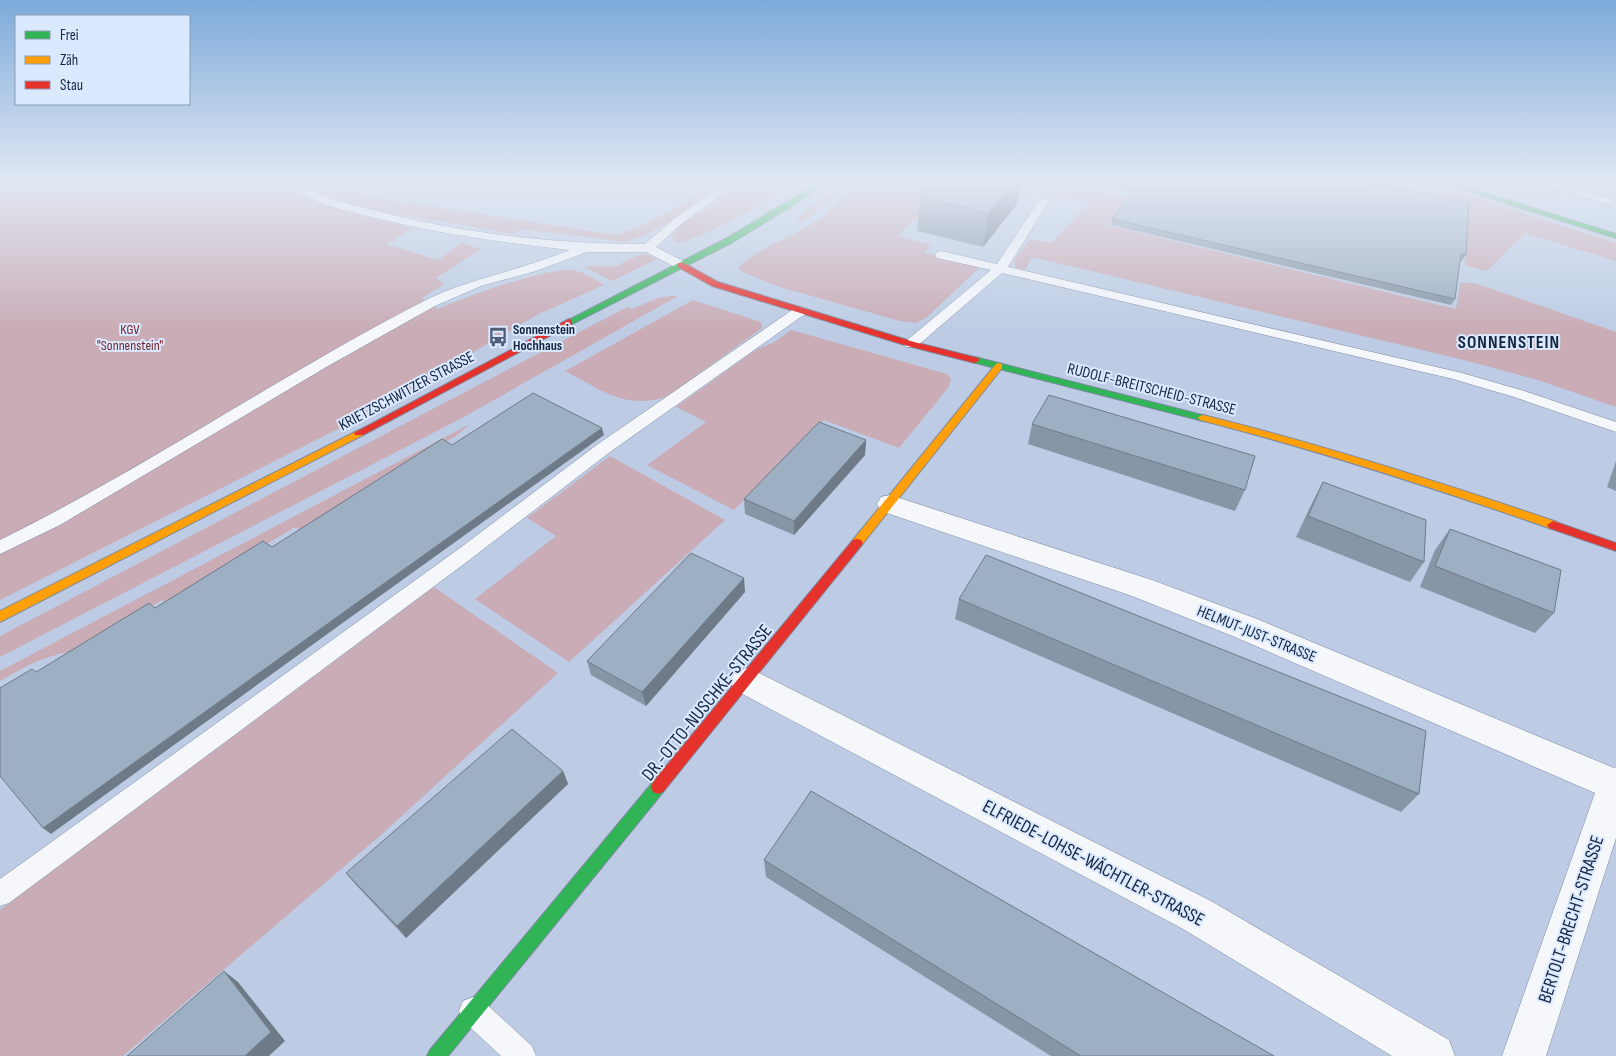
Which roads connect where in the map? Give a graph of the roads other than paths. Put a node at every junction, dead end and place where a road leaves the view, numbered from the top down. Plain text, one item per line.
1 (459, 232) edge
2 (666, 232) edge
3 (743, 232) edge
4 (1024, 232) edge
5 (586, 248) junction
6 (648, 248) junction
7 (941, 255) dead end
8 (681, 265) junction
9 (1001, 268) junction
10 (800, 311) junction
11 (911, 344) junction
12 (999, 366) junction
13 (1616, 427) edge
14 (890, 504) junction
15 (1616, 547) edge
16 (0, 548) edge
17 (0, 617) edge
18 (746, 681) junction
19 (1616, 784) edge
20 (0, 894) edge
21 (472, 1011) junction
22 (436, 1056) edge
23 (522, 1056) edge
24 (1433, 1056) edge
25 (1524, 1056) edge

1 - 5 lane
2 - 6 lane
3 - 8 street, KRIETZSCHWITZER STRASSE
4 - 9 lane
5 - 6 lane
5 - 16 lane
6 - 8 lane
7 - 9 lane
8 - 10 street, RUDOLF-BREITSCHEID-STRASSE
8 - 17 street, KRIETZSCHWITZER STRASSE
9 - 11 lane
9 - 13 lane
10 - 11 street, RUDOLF-BREITSCHEID-STRASSE
10 - 20 lane
11 - 12 street, RUDOLF-BREITSCHEID-STRASSE
12 - 14 street, DR.-OTTO-NUSCHKE-STRASSE
12 - 15 street, RUDOLF-BREITSCHEID-STRASSE
14 - 18 street, DR.-OTTO-NUSCHKE-STRASSE
14 - 19 street, HELMUT-JUST-STRASSE
18 - 21 street, DR.-OTTO-NUSCHKE-STRASSE
18 - 24 street, ELFRIEDE-LOHSE-WÄCHTLER-STRASSE
19 - 25 street, BERTOLT-BRECHT-STRASSE
21 - 22 street, DR.-OTTO-NUSCHKE-STRASSE
21 - 23 lane

